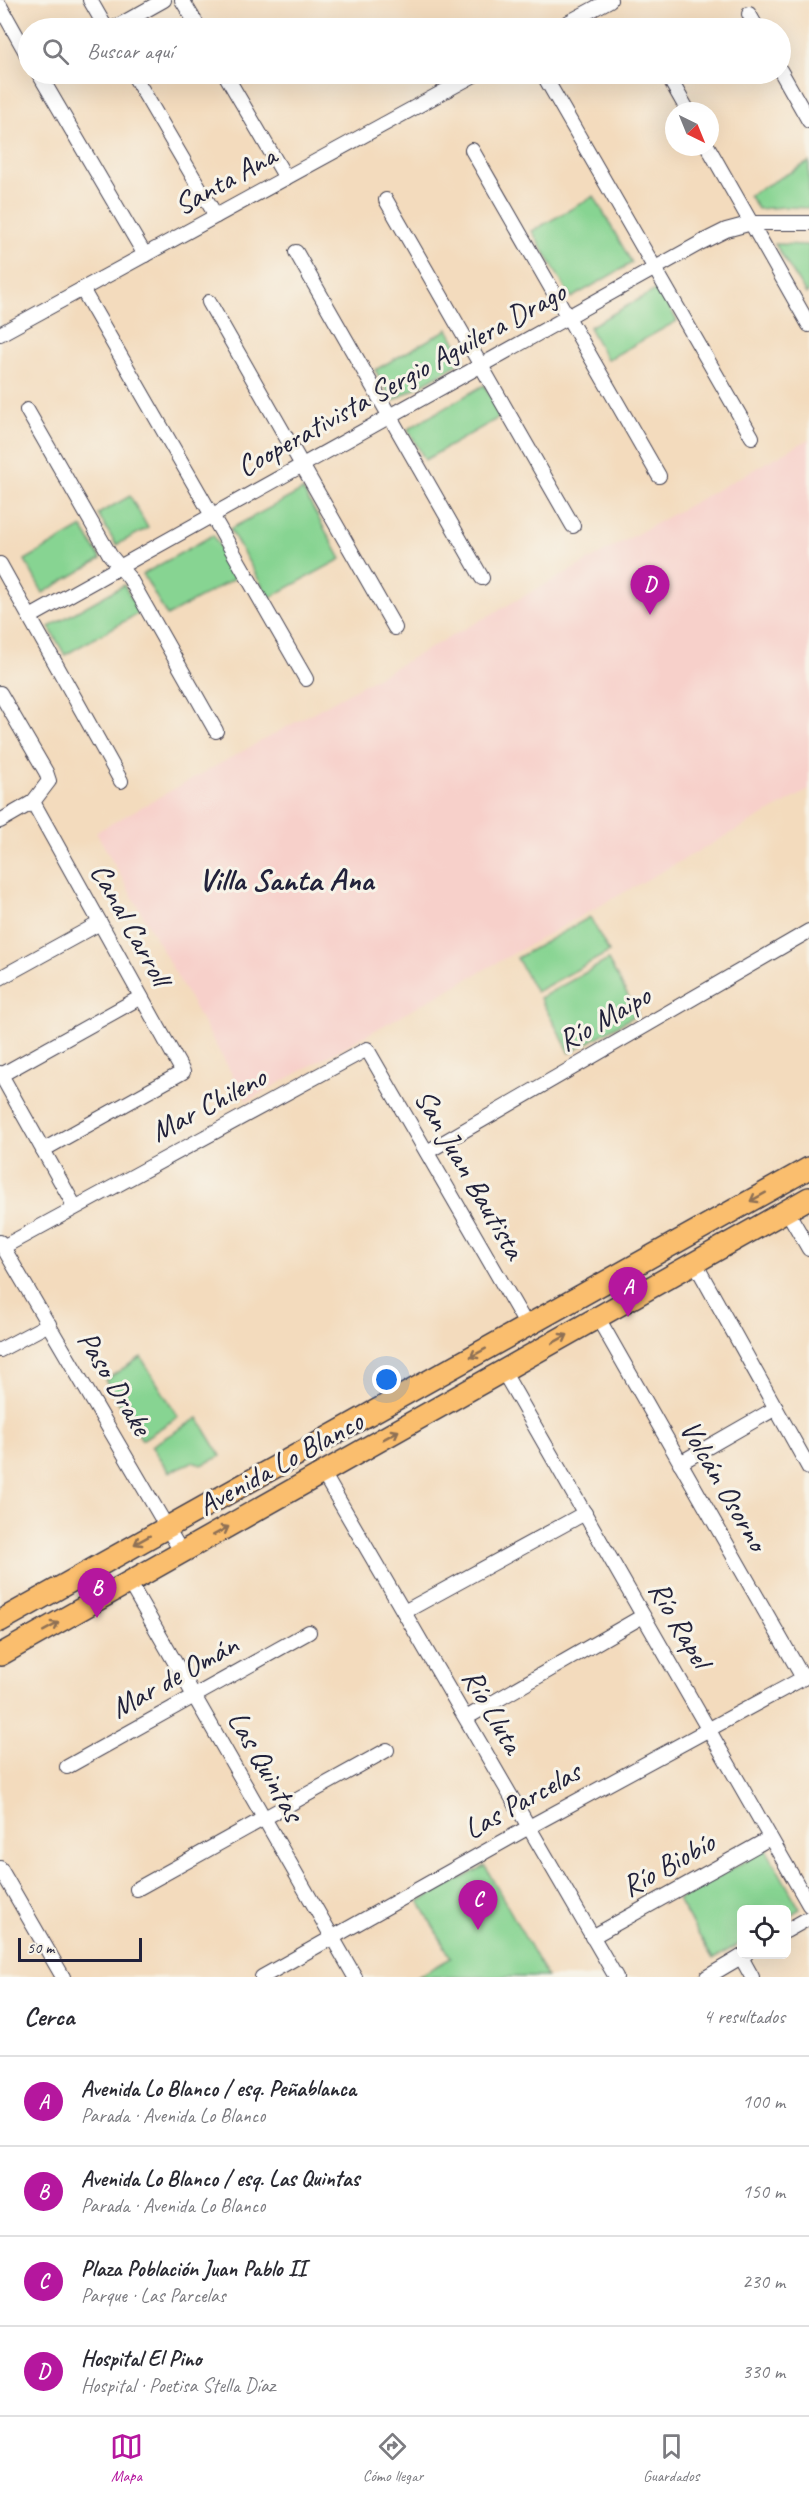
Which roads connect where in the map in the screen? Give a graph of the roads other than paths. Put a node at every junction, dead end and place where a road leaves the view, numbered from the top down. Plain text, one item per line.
1 (90, 0) edge
2 (164, 0) edge
3 (182, 0) edge
4 (610, 0) edge
5 (0, 6) edge
6 (749, 14) dead end
7 (100, 18) edge
8 (132, 18) edge
9 (193, 18) edge
10 (577, 18) edge
11 (751, 18) edge
12 (18, 38) edge
13 (45, 84) edge
14 (139, 84) edge
15 (231, 84) edge
16 (458, 84) edge
17 (549, 84) edge
18 (673, 84) edge
19 (788, 84) edge
20 (683, 102) edge
21 (809, 121) edge
22 (472, 150) dead end
23 (713, 156) edge
24 (286, 178) junction
25 (386, 200) dead end
26 (216, 216) junction
27 (809, 223) edge
28 (752, 224) junction
29 (296, 252) dead end
30 (145, 255) junction
31 (655, 268) junction
32 (82, 289) junction
33 (209, 302) dead end
34 (568, 317) junction
35 (809, 325) edge
36 (0, 334) edge
37 (482, 365) junction
38 (27, 410) dead end
39 (390, 416) junction
40 (752, 437) dead end
41 (303, 465) junction
42 (659, 476) dead end
43 (212, 515) junction
44 (573, 526) dead end
45 (0, 564) edge
46 (120, 566) junction
47 (482, 578) dead end
48 (30, 617) junction
49 (395, 628) dead end
50 (306, 679) dead end
51 (0, 693) edge
52 (216, 731) dead end
53 (122, 781) dead end
54 (33, 802) junction
55 (0, 821) edge
56 (100, 923) junction
57 (809, 931) edge
58 (0, 978) edge
59 (141, 997) junction
60 (367, 1049) joint
61 (1, 1074) edge
62 (43, 1150) junction
63 (427, 1152) junction
64 (809, 1168) edge
65 (809, 1198) edge
66 (75, 1207) junction
67 (787, 1211) junction
68 (1, 1244) edge
69 (809, 1249) edge
70 (695, 1263) junction
71 (598, 1318) junction
72 (49, 1324) junction
73 (527, 1326) junction
74 (0, 1350) edge
75 (503, 1371) junction
76 (776, 1407) junction
77 (805, 1450) edge
78 (680, 1463) junction
79 (809, 1468) edge
80 (323, 1473) junction
81 (585, 1513) junction
82 (168, 1526) junction
83 (182, 1552) junction
84 (129, 1582) junction
85 (404, 1612) junction
86 (643, 1616) junction
87 (0, 1621) edge
88 (309, 1632) dead end
89 (0, 1655) edge
90 (806, 1677) edge
91 (194, 1696) junction
92 (466, 1718) junction
93 (709, 1729) junction
94 (387, 1750) dead end
95 (67, 1767) dead end
96 (264, 1818) junction
97 (529, 1827) junction
98 (770, 1838) junction
99 (0, 1868) edge
100 (137, 1889) dead end
101 (6, 1893) edge
102 (809, 1905) edge
103 (809, 1918) edge
104 (791, 1928) edge
105 (332, 1937) junction
106 (592, 1937) junction
107 (738, 1959) edge
108 (744, 1959) edge
109 (63, 1977) edge
110 (262, 1977) edge
111 (355, 1977) edge
112 (615, 1977) edge
113 (707, 1977) edge
114 (752, 1977) edge

1 - 7 street
2 - 8 street
3 - 9 street
4 - 10 street
5 - 12 street
6 - 11 street
13 - 30 street
14 - 26 street
15 - 24 street
16 - 24 street, Santa Ana
17 - 31 street
18 - 20 street
19 - 21 street
22 - 34 street
23 - 28 street
24 - 26 street, Santa Ana
25 - 37 street
26 - 30 street, Santa Ana
27 - 28 street, Cooperativista Sergio Aguilera Drago
28 - 31 street, Cooperativista Sergio Aguilera Drago
28 - 35 street
29 - 39 street
30 - 32 street, Santa Ana
31 - 34 street, Cooperativista Sergio Aguilera Drago
31 - 40 street
32 - 36 street, Santa Ana
32 - 43 street
33 - 41 street
34 - 37 street, Cooperativista Sergio Aguilera Drago
34 - 42 street
37 - 39 street, Cooperativista Sergio Aguilera Drago
37 - 44 street
38 - 46 street
39 - 41 street, Cooperativista Sergio Aguilera Drago
39 - 47 street
41 - 43 street, Cooperativista Sergio Aguilera Drago
41 - 49 street
43 - 46 street, Cooperativista Sergio Aguilera Drago
43 - 50 street
45 - 48 street
46 - 48 street, Cooperativista Sergio Aguilera Drago
46 - 52 street
48 - 53 street
51 - 54 street
54 - 55 street
54 - 56 street, Canal Carroll
56 - 58 street
56 - 59 street, Canal Carroll
57 - 63 street, Río Maipo
59 - 61 street
59 - 62 street, Canal Carroll
60 - 63 street, San Juan Bautista
60 - 66 street, Mar Chileno
61 - 62 street
62 - 66 street
63 - 73 street, San Juan Bautista
64 -> 73 main road, Avenida Lo Blanco
65 - 67 main road, Avenida Lo Blanco
66 - 68 street, Mar Chileno
67 - 69 street
67 - 70 main road, Avenida Lo Blanco
68 - 72 street, Paso Drake
70 - 71 main road, Avenida Lo Blanco
70 - 76 street
75 -> 71 main road, Avenida Lo Blanco
71 - 78 street, Volcán Osorno
72 - 74 street
72 - 82 street, Paso Drake
73 -> 82 main road, Avenida Lo Blanco
80 -> 75 main road, Avenida Lo Blanco
75 - 81 street, Río Rapel
76 - 77 street
76 - 78 street
77 - 79 street
78 - 90 street, Volcán Osorno
83 -> 80 main road, Avenida Lo Blanco
80 - 85 street, Río Lluta
81 - 85 street
81 - 86 street, Río Rapel
82 - 83 street, Paso Drake
82 -> 87 main road, Avenida Lo Blanco
83 - 84 main road, Avenida Lo Blanco
89 -> 84 main road, Avenida Lo Blanco
84 - 91 street, Las Quintas
85 - 92 street, Río Lluta
86 - 92 street
86 - 93 street, Río Rapel
88 - 91 street, Mar de Omán
90 - 93 street, Las Parcelas
91 - 95 street, Mar de Omán
91 - 96 street, Las Quintas
92 - 97 street, Río Lluta
93 - 97 street, Las Parcelas
93 - 98 street, Río Rapel
94 - 96 street
96 - 100 street
96 - 105 street, Las Quintas
97 - 105 street, Las Parcelas
97 - 106 street, Río Lluta
98 - 102 street, Río Rapel
98 - 106 street, Río Biobío
99 - 101 street
101 - 109 street
103 - 104 street
105 - 110 street, Las Parcelas
105 - 111 street, Las Quintas
106 - 112 street, Río Lluta
107 - 113 street
108 - 114 street

